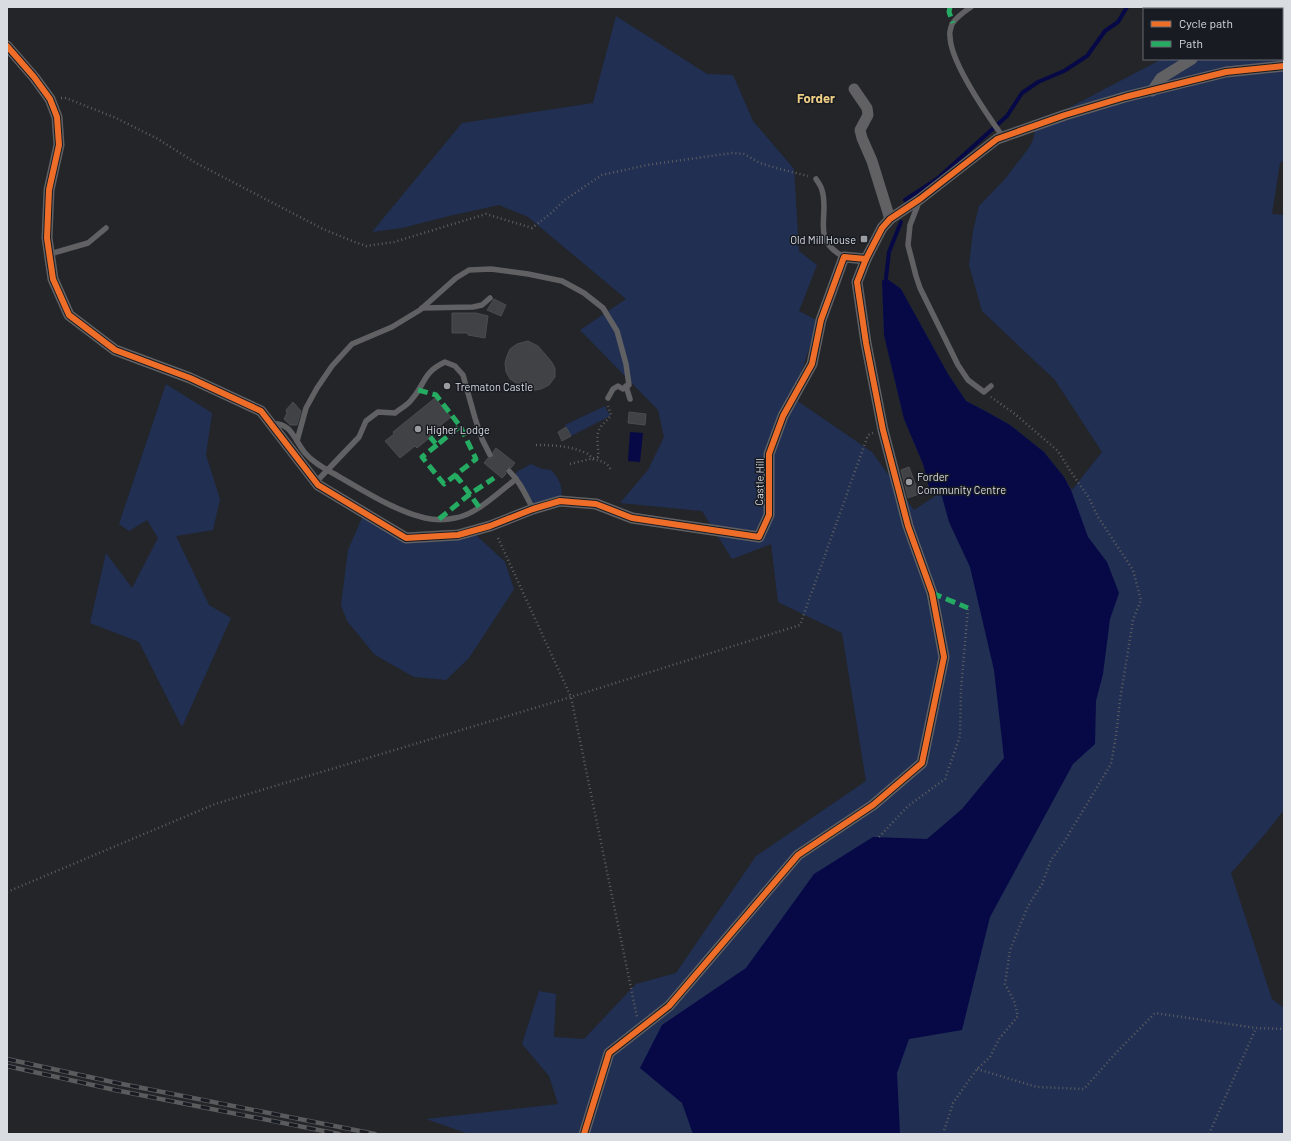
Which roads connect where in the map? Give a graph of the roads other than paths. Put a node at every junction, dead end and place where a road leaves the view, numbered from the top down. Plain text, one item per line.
1 (971, 7) edge
2 (7, 46) edge
3 (1190, 60) edge
4 (1284, 66) edge
5 (854, 89) dead end
6 (1152, 91) junction
7 (1000, 133) junction
8 (816, 179) road end
9 (920, 199) junction
10 (890, 219) junction
11 (106, 228) dead end
12 (50, 254) junction
13 (844, 257) junction
14 (866, 259) junction
15 (490, 298) dead end
16 (422, 308) junction
17 (626, 386) junction
18 (991, 386) dead end
19 (608, 398) road end
20 (630, 399) dead end
21 (271, 424) junction
22 (297, 441) junction
23 (490, 455) dead end
24 (328, 470) junction
25 (508, 471) dead end
26 (516, 479) junction
27 (316, 482) junction
28 (533, 509) junction
29 (584, 1134) edge

1 - 7 lane
2 - 12 street, Castle Hill
3 - 6 street
4 - 6 street
5 - 10 street
6 - 7 street
7 - 9 street
8 - 13 lane
9 - 10 street
9 - 18 lane
10 - 14 street
11 - 12 lane
12 - 21 street, Castle Hill
13 - 14 street
13 - 28 street, Castle Hill
14 - 29 street
15 - 16 lane
16 - 17 lane
16 - 22 lane
17 - 19 lane
17 - 20 lane
21 - 22 lane
21 - 27 street, Castle Hill
22 - 24 lane
23 - 24 lane
24 - 26 lane
24 - 27 lane
25 - 26 lane
26 - 28 lane
27 - 28 street, Castle Hill

